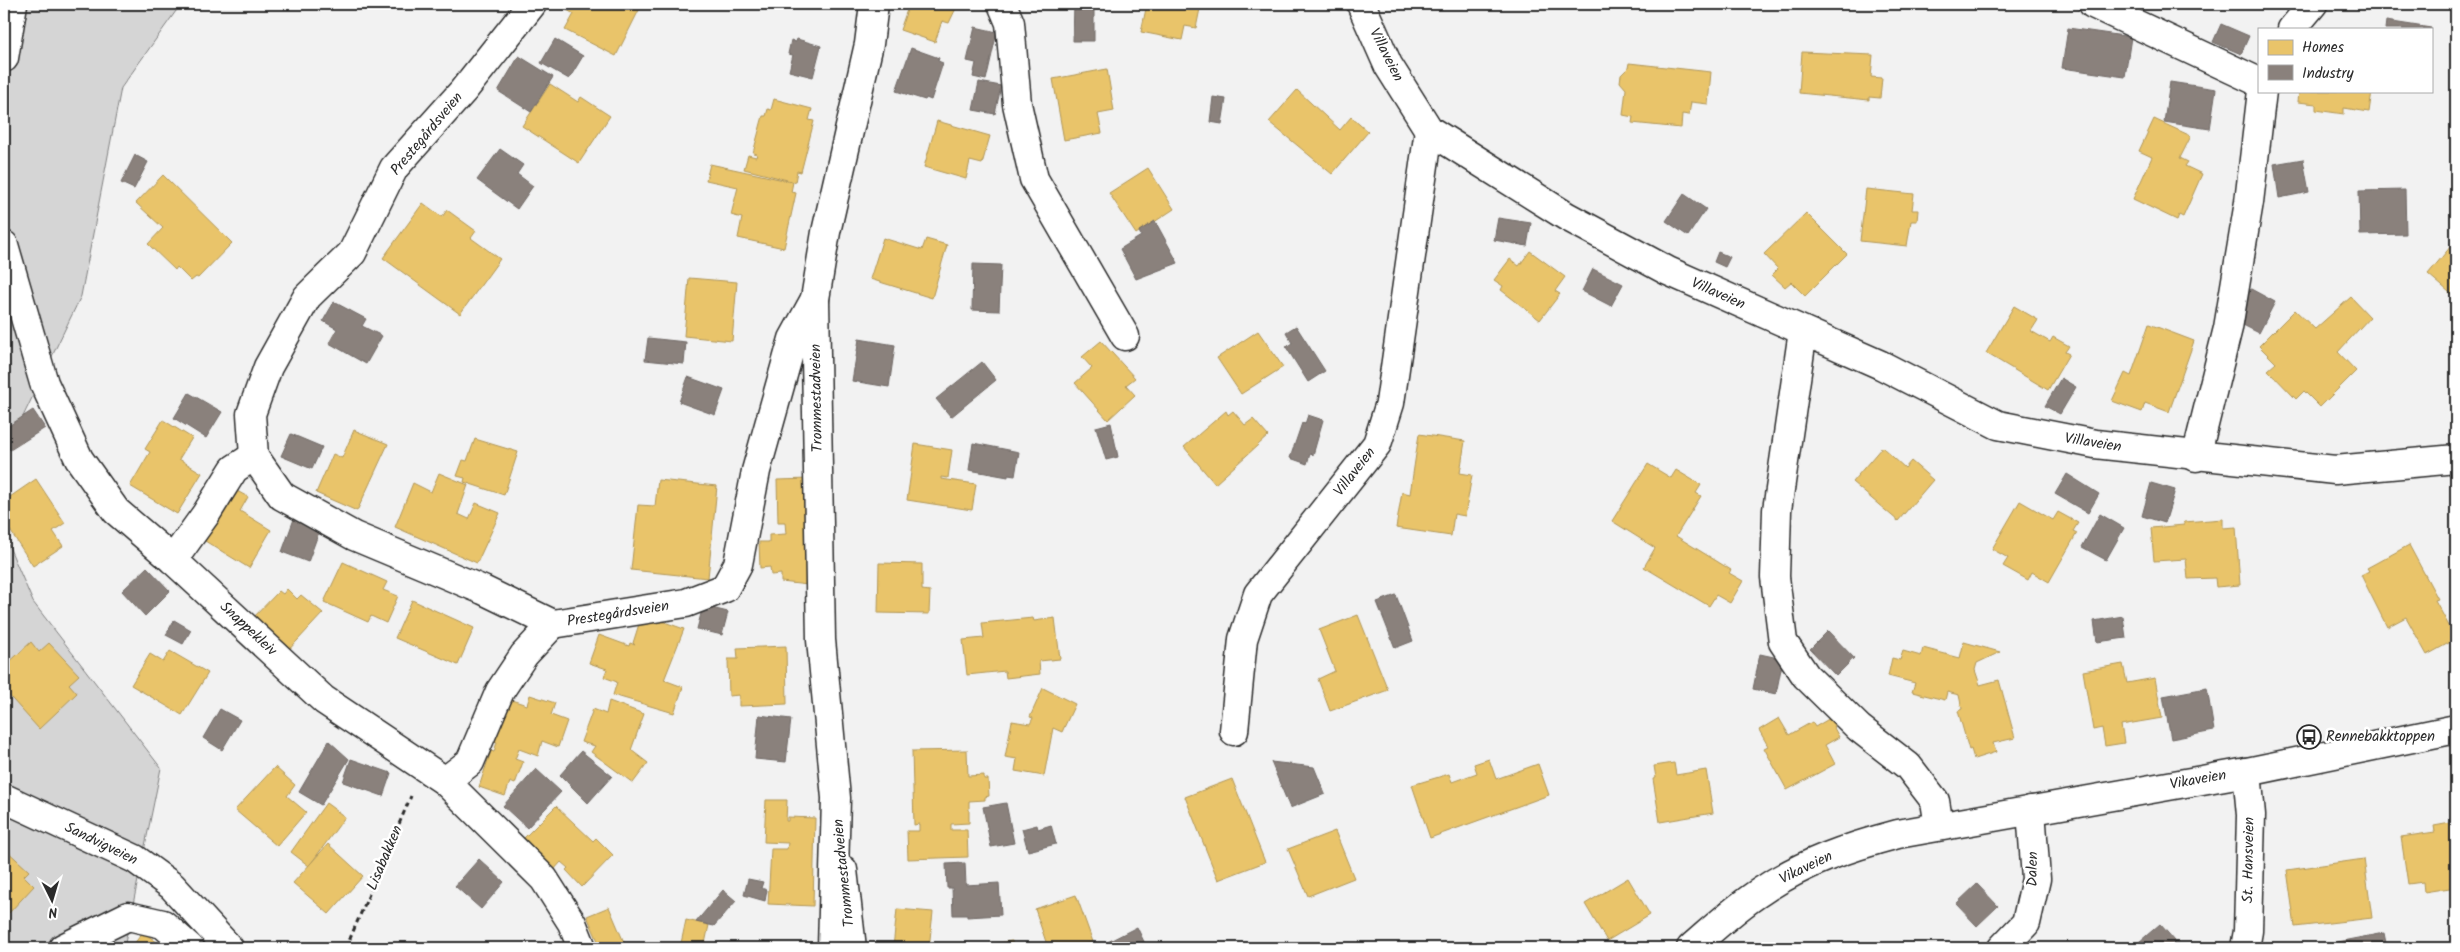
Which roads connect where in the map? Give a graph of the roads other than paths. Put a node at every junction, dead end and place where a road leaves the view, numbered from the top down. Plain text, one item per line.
1 (13, 4) edge
2 (532, 4) edge
3 (874, 4) edge
4 (1002, 4) edge
5 (1361, 4) edge
6 (2093, 4) edge
7 (2312, 4) edge
8 (2293, 28) edge
9 (4, 58) edge
10 (2258, 82) edge
11 (2262, 92) edge
12 (1429, 130) junction
13 (4, 246) edge
14 (815, 299) junction
15 (1803, 331) junction
16 (1125, 336) dead end
17 (254, 456) junction
18 (2196, 456) junction
19 (2456, 459) edge
20 (173, 560) junction
21 (553, 624) junction
22 (2456, 729) edge
23 (1234, 731) dead end
24 (2247, 772) junction
25 (435, 775) junction
26 (4, 798) edge
27 (836, 798) junction
28 (2031, 810) junction
29 (1939, 826) junction
30 (63, 948) edge
31 (190, 948) edge
32 (229, 948) edge
33 (582, 948) edge
34 (832, 948) edge
35 (852, 948) edge
36 (1691, 948) edge
37 (2002, 948) edge
38 (2245, 948) edge

1 - 9 street
2 - 17 street, Prestegårdsveien
3 - 14 street, Trommestadveien
4 - 16 street
5 - 12 street, Villaveien
6 - 10 street
7 - 8 street
11 - 18 street
12 - 15 street, Villaveien
12 - 23 street, Villaveien
13 - 20 street, Snappekleiv
14 - 21 street, Prestegårdsveien
14 - 27 street, Trommestadveien
15 - 18 street, Villaveien
15 - 29 street
17 - 20 street
17 - 21 street, Prestegårdsveien
18 - 19 street, Villaveien
20 - 25 street, Snappekleiv
21 - 25 street
22 - 24 street, Vikaveien
24 - 28 street, Vikaveien
24 - 38 street, St. Hansveien
25 - 33 street, Snappekleiv
26 - 32 street, Sandvigveien
27 - 34 street, Trommestadveien
27 - 35 street, Trommestadveien
28 - 29 street, Vikaveien
28 - 37 street, Dalen
29 - 36 street, Vikaveien
30 - 31 street

